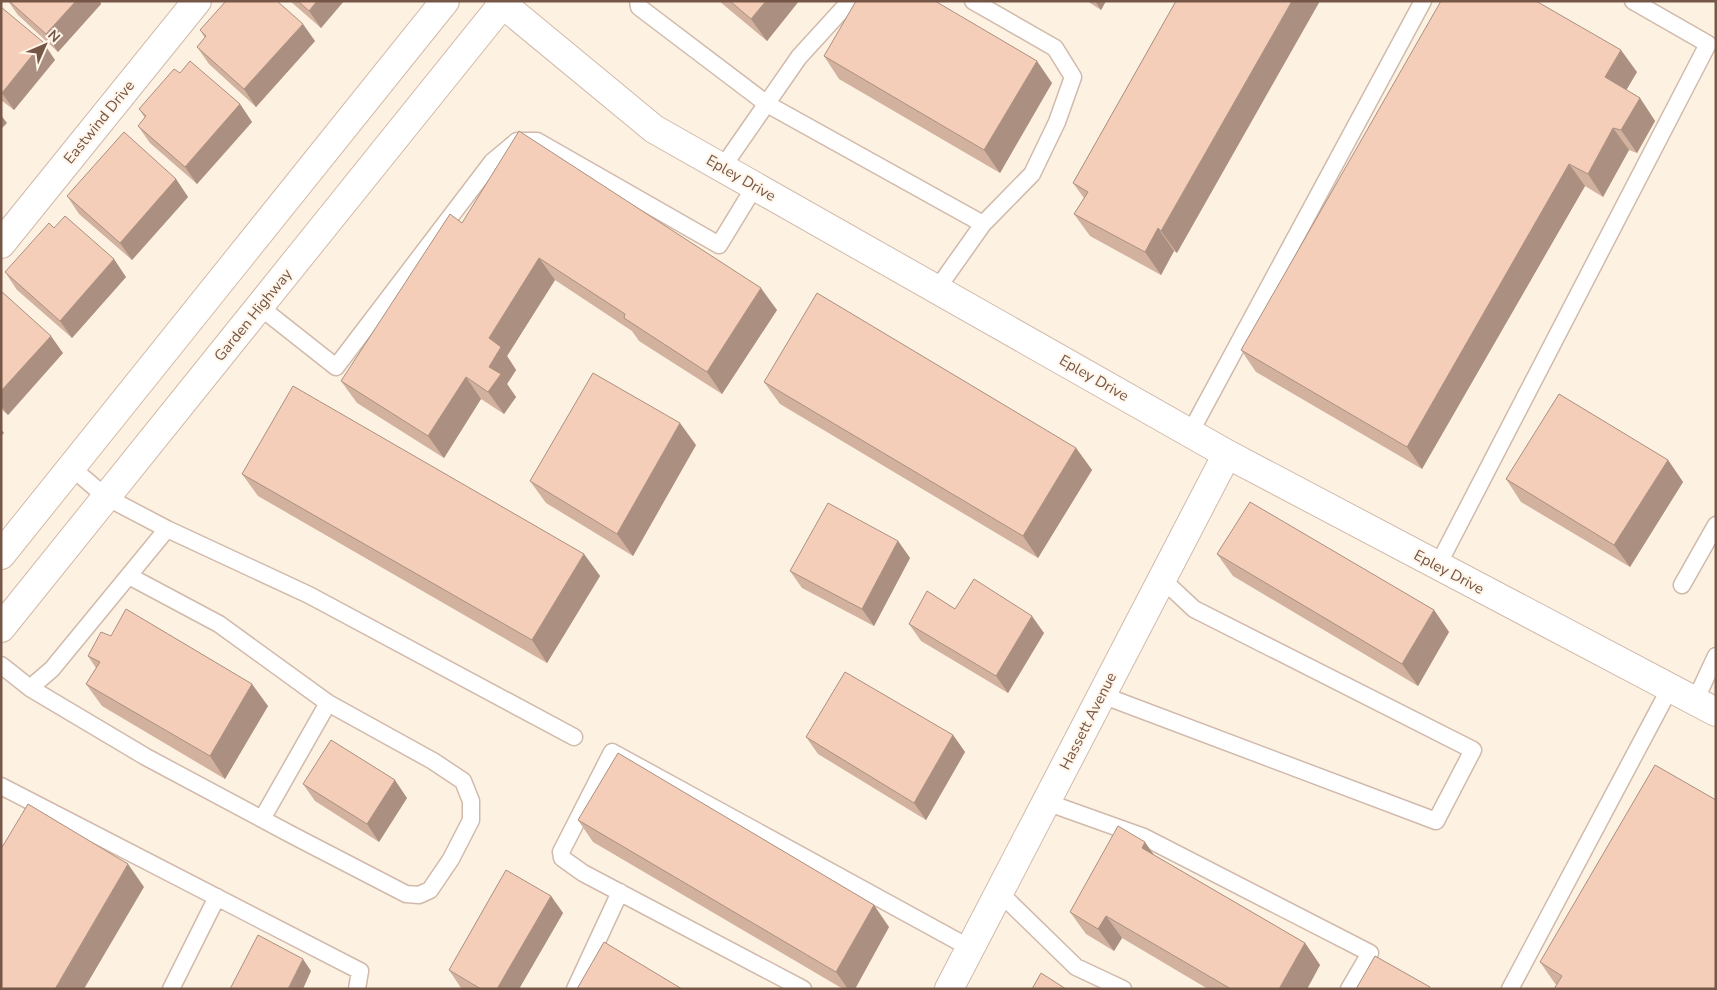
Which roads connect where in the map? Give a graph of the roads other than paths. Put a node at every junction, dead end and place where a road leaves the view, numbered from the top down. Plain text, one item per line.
1 (197, 1) edge
2 (445, 1) edge
3 (638, 1) edge
4 (850, 1) edge
5 (973, 1) edge
6 (1423, 1) edge
7 (1633, 1) edge
8 (502, 2) edge
9 (767, 104) junction
10 (722, 168) junction
11 (755, 186) junction
12 (983, 224) junction
13 (1, 244) edge
14 (937, 289) junction
15 (260, 307) junction
16 (1190, 433) junction
17 (1227, 454) junction
18 (72, 468) junction
19 (106, 497) junction
20 (1716, 525) edge
21 (167, 529) junction
22 (1, 556) edge
23 (1438, 565) junction
24 (130, 576) junction
25 (1162, 579) junction
26 (1682, 585) dead end
27 (1, 628) edge
28 (1716, 656) edge
29 (1, 665) edge
30 (30, 688) junction
31 (1670, 688) junction
32 (1102, 695) junction
33 (328, 703) junction
34 (1705, 707) edge
35 (574, 737) dead end
36 (1, 786) edge
37 (1046, 802) junction
38 (262, 819) junction
39 (620, 892) junction
40 (999, 892) junction
41 (218, 897) junction
42 (970, 948) junction
43 (172, 989) edge
44 (357, 989) edge
45 (575, 989) edge
46 (803, 989) edge
47 (949, 989) edge
48 (1124, 989) edge
49 (1349, 989) edge
50 (1510, 989) edge

1 - 13 street, Eastwind Drive
2 - 18 street
3 - 9 lane
4 - 9 lane
5 - 12 lane
6 - 16 lane
7 - 23 lane
8 - 10 street, Epley Drive
8 - 15 street, Garden Highway
9 - 10 lane
9 - 12 lane
10 - 11 street, Epley Drive
11 - 14 street, Epley Drive
11 - 15 lane
12 - 14 lane
14 - 16 street, Epley Drive
15 - 19 street, Garden Highway
16 - 17 street, Epley Drive
17 - 23 street, Epley Drive
17 - 25 street, Hassett Avenue
18 - 19 lane
18 - 22 street
19 - 21 lane
19 - 27 street, Garden Highway
20 - 26 lane
21 - 24 lane
21 - 35 lane
23 - 31 street, Epley Drive
24 - 30 lane
24 - 33 lane
25 - 32 street, Hassett Avenue
25 - 32 lane
28 - 34 lane
29 - 30 lane
30 - 38 lane
31 - 34 street, Epley Drive
31 - 50 lane
32 - 37 street, Hassett Avenue
33 - 38 lane
33 - 38 lane
36 - 41 lane
37 - 40 street, Hassett Avenue
37 - 49 lane
39 - 42 lane
39 - 45 lane
39 - 46 lane
40 - 42 street, Hassett Avenue
40 - 48 lane
41 - 43 lane
41 - 44 lane
42 - 47 street, Hassett Avenue

